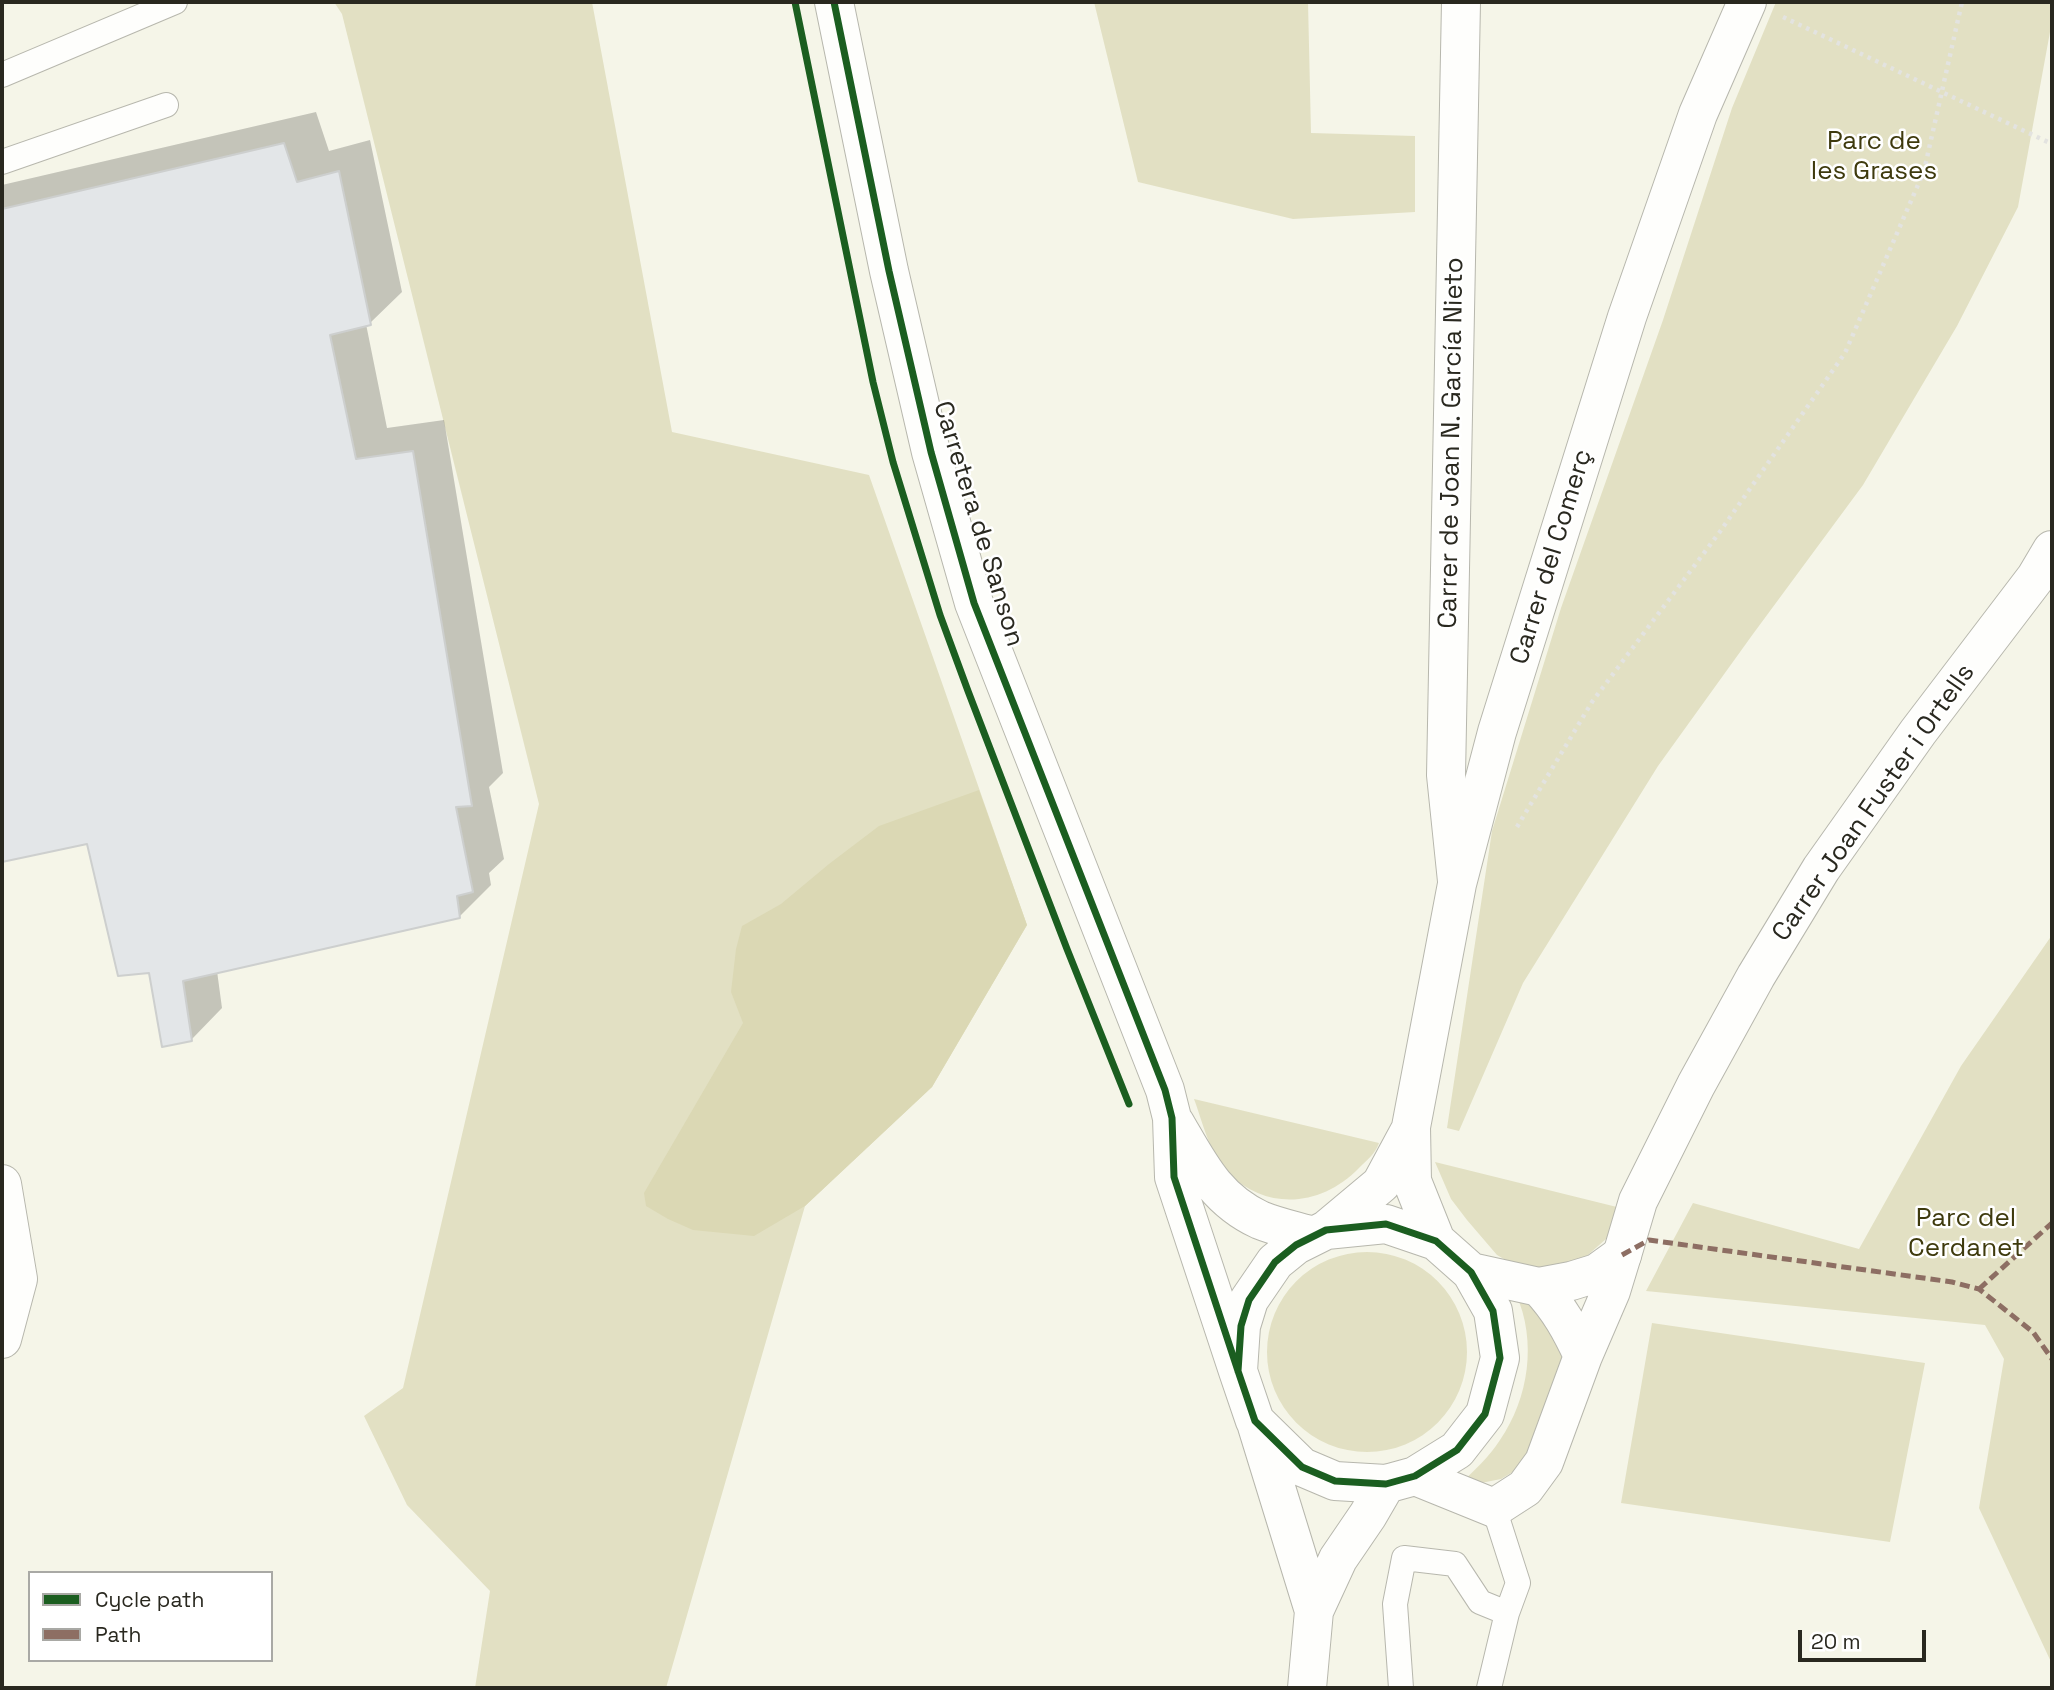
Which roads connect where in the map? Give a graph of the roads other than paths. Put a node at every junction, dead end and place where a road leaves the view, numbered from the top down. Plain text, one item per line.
1 (175, 2) edge
2 (834, 2) edge
3 (1461, 2) edge
4 (1747, 2) edge
5 (2, 75) edge
6 (166, 105) dead end
7 (2, 162) edge
8 (2052, 550) edge
9 (1457, 884) junction
10 (1172, 1118) junction
11 (1411, 1127) junction
12 (2, 1184) edge
13 (1320, 1233) junction
14 (1436, 1241) junction
15 (1622, 1255) junction
16 (1471, 1272) junction
17 (1539, 1287) junction
18 (2, 1339) edge
19 (1583, 1356) junction
20 (1238, 1371) junction
21 (1255, 1421) junction
22 (1401, 1480) junction
23 (1494, 1508) junction
24 (1314, 1611) junction
25 (1507, 1613) junction
26 (1307, 1688) edge
27 (1401, 1688) edge
28 (1489, 1688) edge

1 - 5 lane
2 - 10 street, Carretera de Sanson
3 - 9 street, Carrer de Joan N. García Nieto
4 - 9 street, Carrer del Comerç
6 - 7 lane
8 - 15 street, Carrer Joan Fuster i Ortells
9 - 11 street, Carrer del Comerç
10 - 13 street
10 - 20 street
11 - 13 street, Carrer del Comerç
11 - 14 street, Carrer del Comerç
12 - 18 street
13 - 14 street
13 - 20 street, Carrer del Comerç
14 - 16 street
15 - 17 street
15 - 19 street, Carrer Joan Fuster i Ortells
16 - 17 street
16 - 22 street
17 - 19 street
19 - 23 street, Carrer Joan Fuster i Ortells
20 - 21 street
21 - 22 street
21 - 24 street
22 - 23 street
22 - 24 street
23 - 25 lane
24 - 26 street
25 - 27 lane
25 - 28 lane

